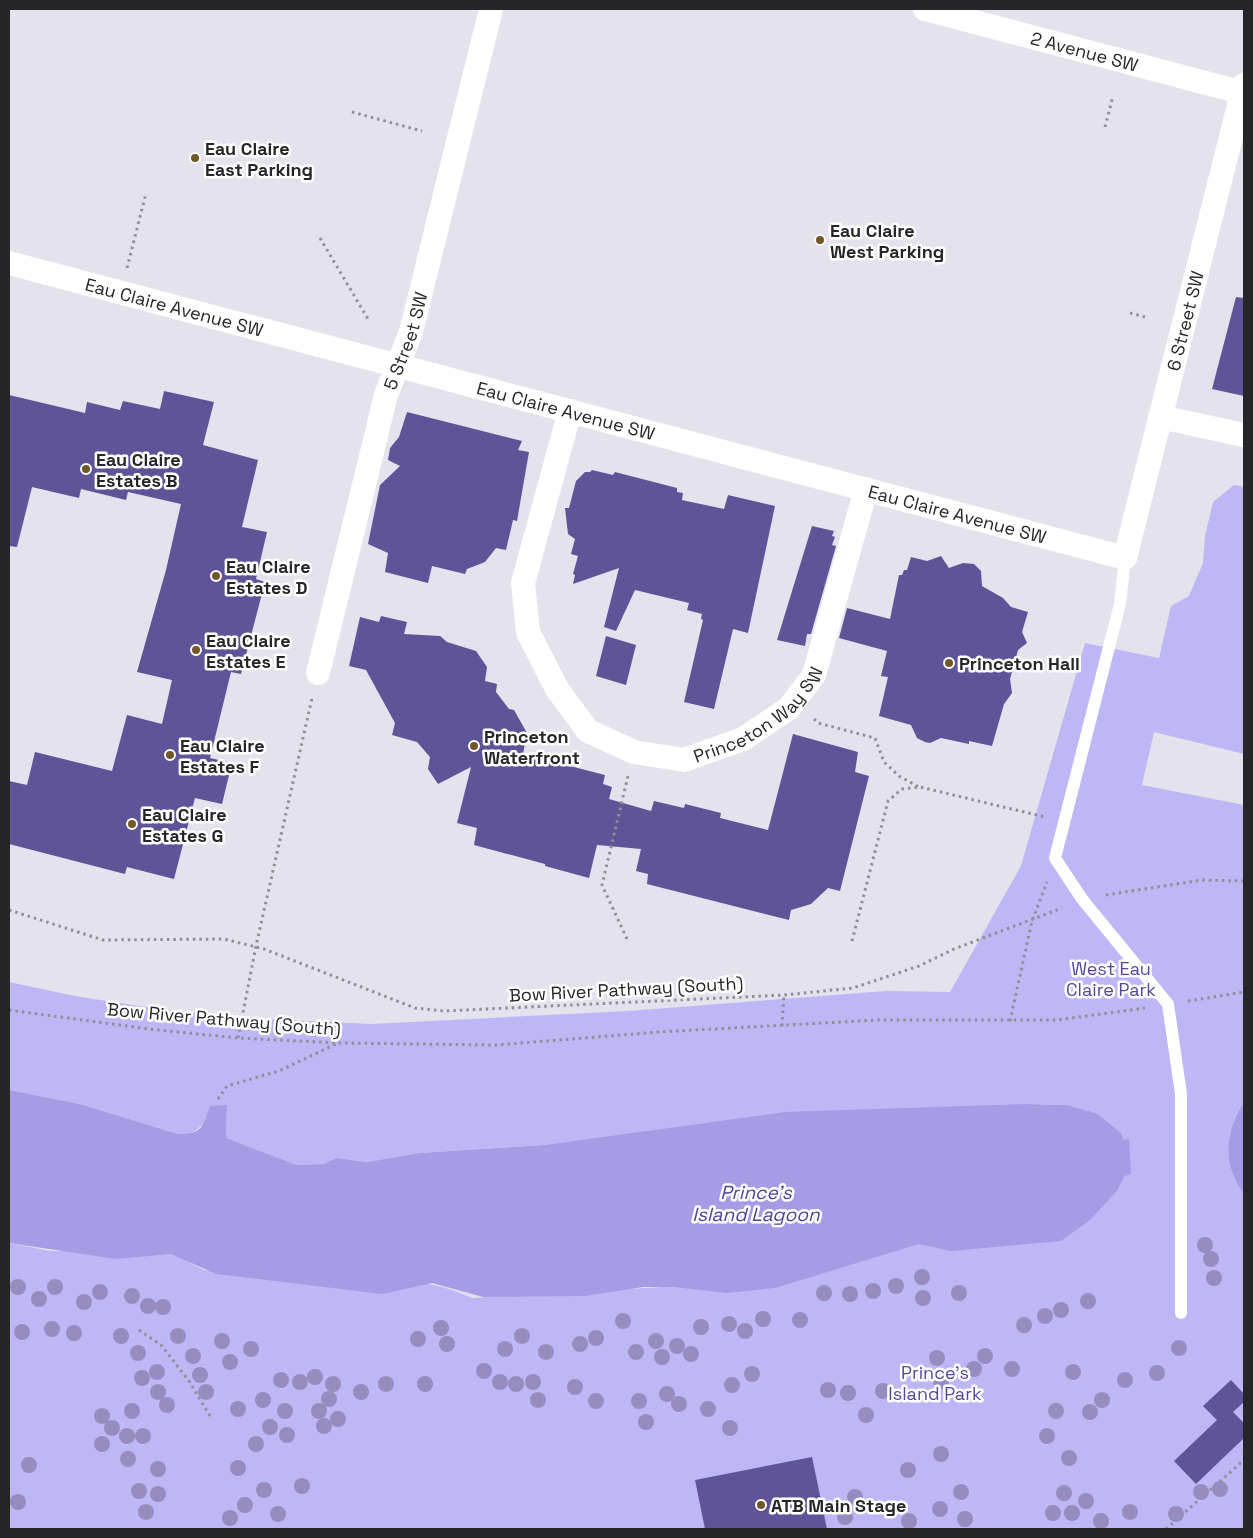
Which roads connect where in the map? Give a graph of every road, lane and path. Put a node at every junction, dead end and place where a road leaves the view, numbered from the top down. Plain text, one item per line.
1 (491, 9) edge
2 (925, 9) edge
3 (1244, 90) edge
4 (1113, 96) dead end
5 (352, 112) dead end
6 (1105, 127) dead end
7 (422, 131) dead end
8 (146, 193) dead end
9 (320, 238) dead end
10 (129, 261) dead end
11 (9, 263) edge
12 (1130, 313) dead end
13 (1145, 317) dead end
14 (368, 319) dead end
15 (398, 365) junction
16 (570, 411) junction
17 (1160, 416) junction
18 (1244, 435) edge
19 (866, 488) junction
20 (1125, 558) junction
21 (318, 674) joint
22 (795, 699) junction
23 (634, 752) junction
24 (920, 787) junction
25 (1065, 821) junction
26 (1055, 858) junction
27 (1244, 881) edge
28 (1082, 899) junction
29 (9, 910) edge
30 (1032, 921) junction
31 (627, 939) dead end
32 (852, 941) dead end
33 (256, 946) junction
34 (1244, 992) edge
35 (784, 996) junction
36 (1168, 1004) junction
37 (9, 1010) edge
38 (1010, 1021) junction
39 (782, 1026) junction
40 (238, 1038) junction
41 (339, 1043) junction
42 (218, 1099) dead end
43 (1181, 1313) dead end
44 (139, 1330) dead end
45 (210, 1416) dead end
46 (1244, 1460) edge
47 (1166, 1529) edge

1 - 15 street, 5 Street SW
2 - 3 street, 2 Avenue SW
3 - 17 street, 6 Street SW
4 - 6 path
5 - 7 path
8 - 10 path
9 - 14 path
11 - 15 street, Eau Claire Avenue SW
12 - 13 path
15 - 16 street, Eau Claire Avenue SW
15 - 21 street, 5 Street SW
16 - 19 street, Eau Claire Avenue SW
16 - 23 street, Princeton Way SW
17 - 18 street
17 - 20 street, 6 Street SW
19 - 20 street, Eau Claire Avenue SW
19 - 22 street, Princeton Way SW
20 - 25 lane
21 - 33 path
22 - 23 street, Princeton Way SW
22 - 24 path
23 - 31 path
24 - 25 path
24 - 32 path
25 - 26 lane
26 - 28 lane
26 - 30 path
27 - 28 path, Bow River Pathway (South)
28 - 30 path, Bow River Pathway (South)
28 - 36 lane
29 - 33 path, Bow River Pathway (South)
30 - 35 path, Bow River Pathway (South)
30 - 38 path
33 - 35 path, Bow River Pathway (South)
33 - 40 path
34 - 36 path, Bow River Pathway (South)
35 - 39 path
36 - 38 path, Bow River Pathway (South)
36 - 43 lane
37 - 40 path, Bow River Pathway (South)
38 - 39 path, Bow River Pathway (South)
39 - 41 path, Bow River Pathway (South)
40 - 41 path, Bow River Pathway (South)
41 - 42 path
44 - 45 path
46 - 47 path

